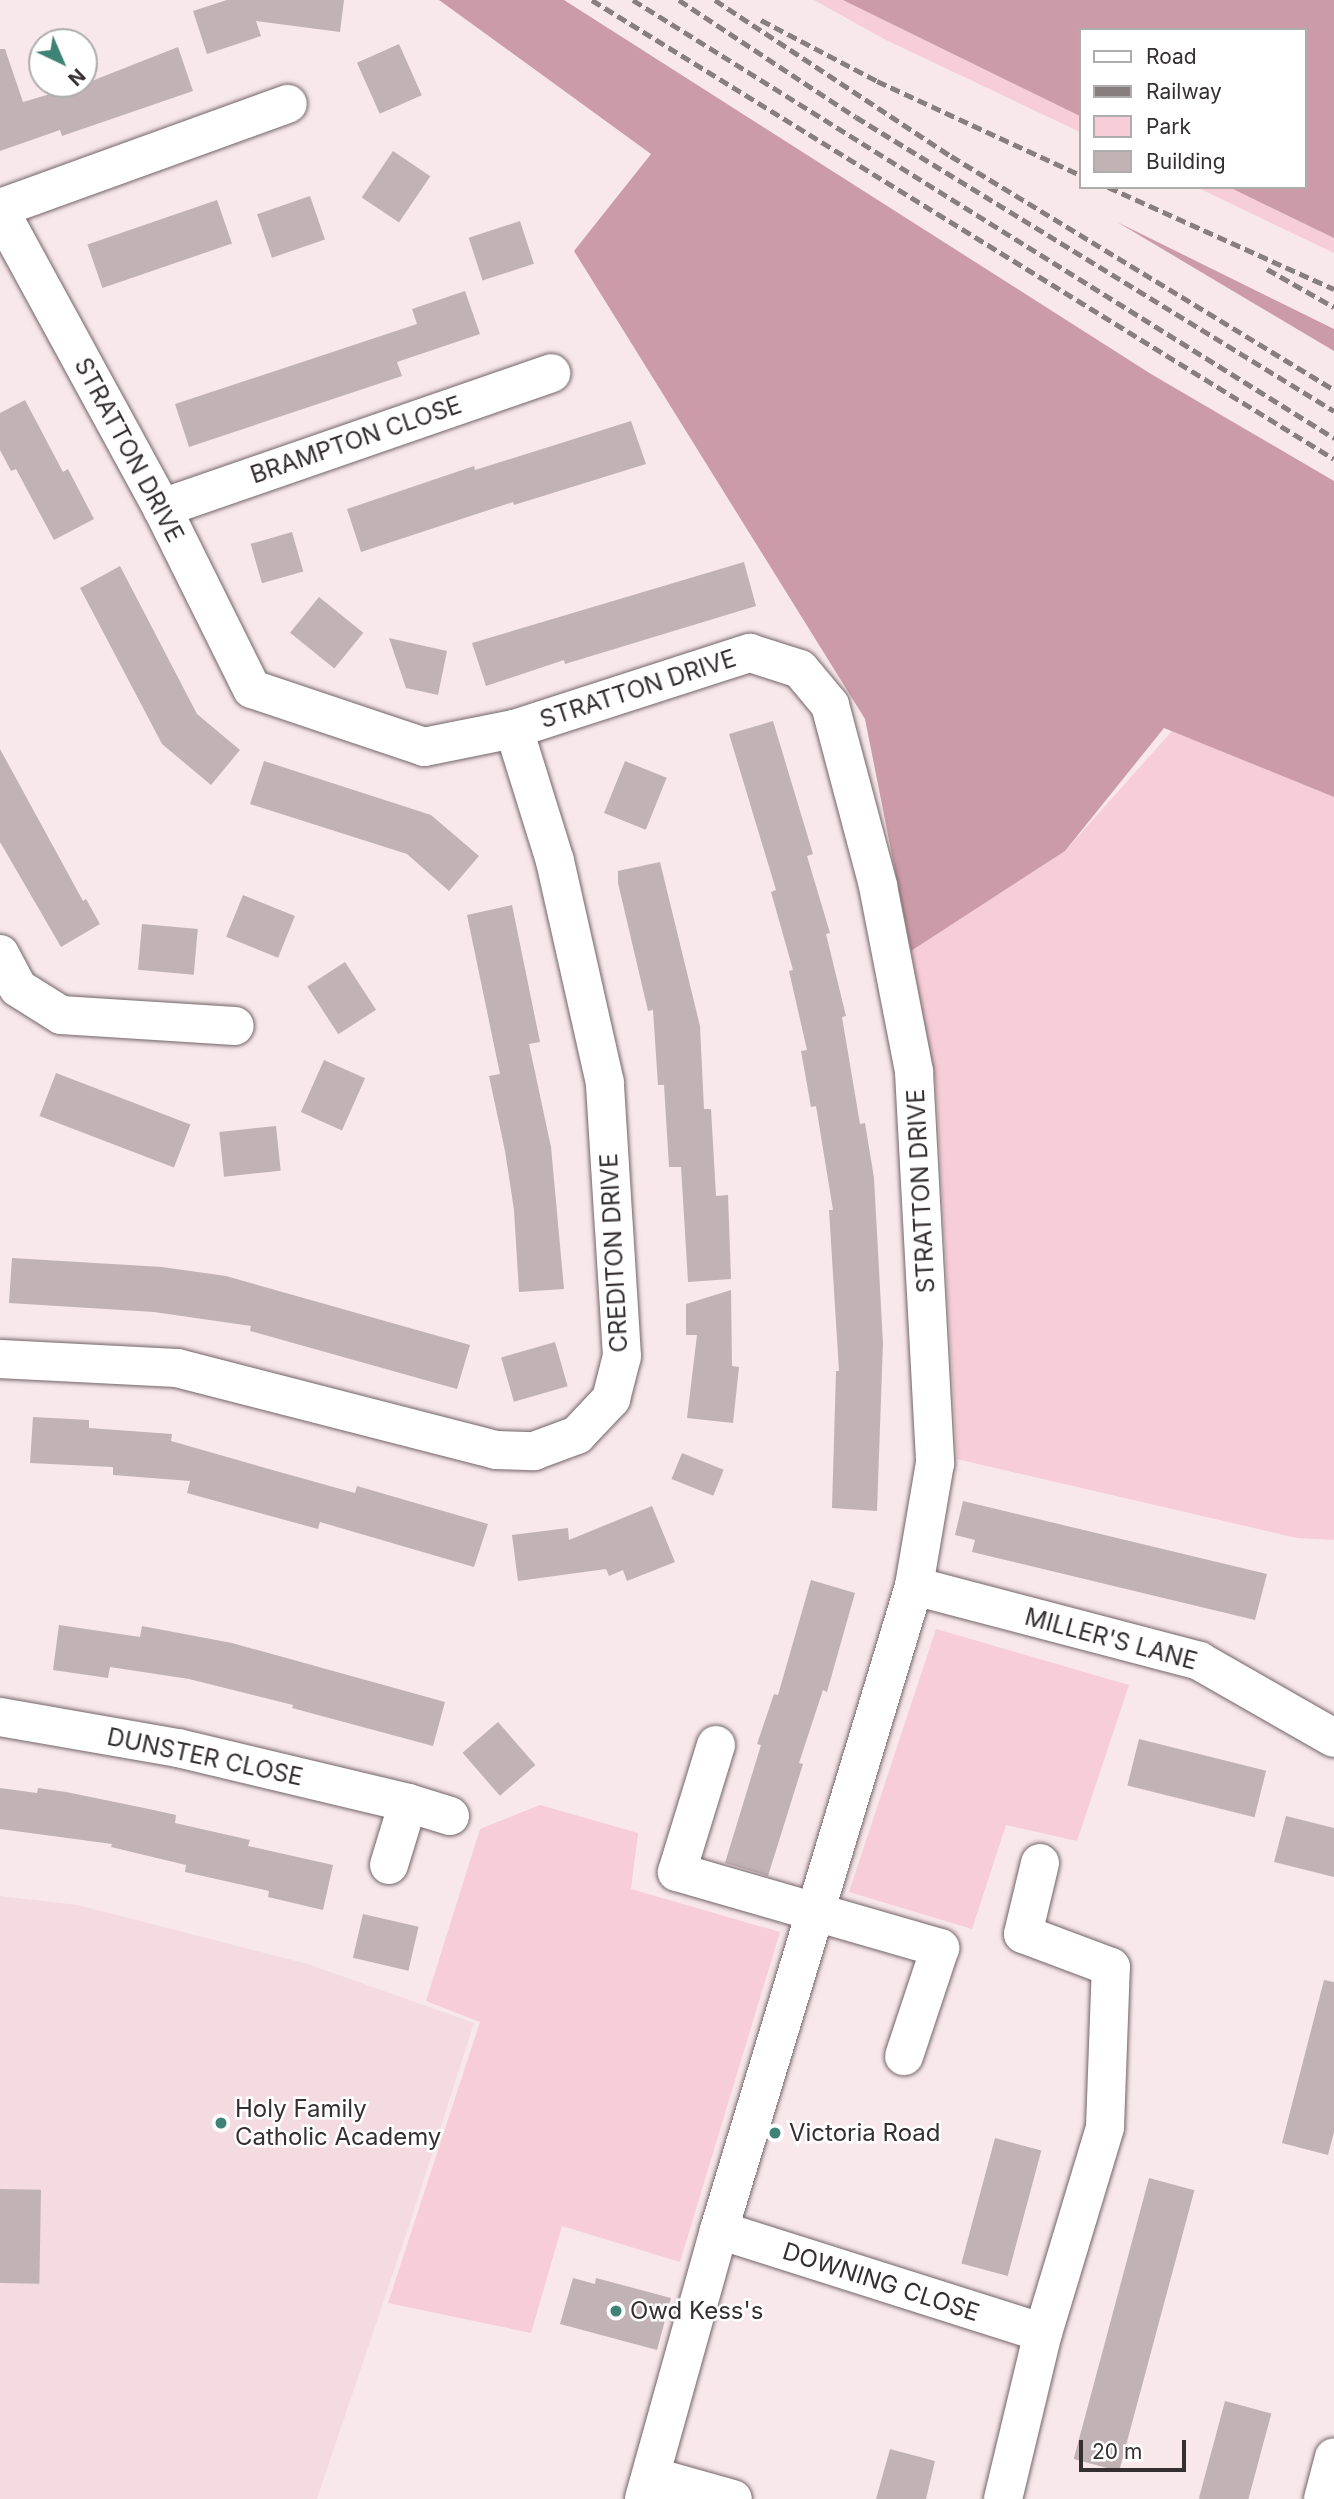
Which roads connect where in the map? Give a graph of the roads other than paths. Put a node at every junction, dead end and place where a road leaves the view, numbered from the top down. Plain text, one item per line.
1 (288, 104) dead end
2 (0, 210) edge
3 (551, 373) dead end
4 (162, 508) junction
5 (514, 729) junction
6 (0, 954) edge
7 (236, 1026) dead end
8 (0, 1359) edge
9 (914, 1586) junction
10 (0, 1717) edge
11 (1334, 1738) edge
12 (716, 1745) dead end
13 (408, 1803) junction
14 (450, 1816) dead end
15 (1040, 1863) dead end
16 (389, 1865) dead end
17 (815, 1912) junction
18 (904, 2056) dead end
19 (719, 2230) junction
20 (1043, 2333) junction
21 (1334, 2456) edge
22 (648, 2487) edge
23 (733, 2499) edge
24 (1003, 2499) edge
25 (1323, 2499) edge

1 - 2 street, STRATTON DRIVE
2 - 4 street, STRATTON DRIVE
3 - 4 street, BRAMPTON CLOSE
4 - 5 street, STRATTON DRIVE
5 - 8 street, CREDITON DRIVE
5 - 9 street, STRATTON DRIVE
6 - 7 street
9 - 11 street, MILLER'S LANE
9 - 17 street
10 - 13 street, DUNSTER CLOSE
12 - 17 street
13 - 14 street, DUNSTER CLOSE
13 - 16 street
15 - 20 street
17 - 18 street
17 - 19 street
19 - 20 street, DOWNING CLOSE
19 - 22 street
20 - 24 street
21 - 25 street
22 - 23 street

